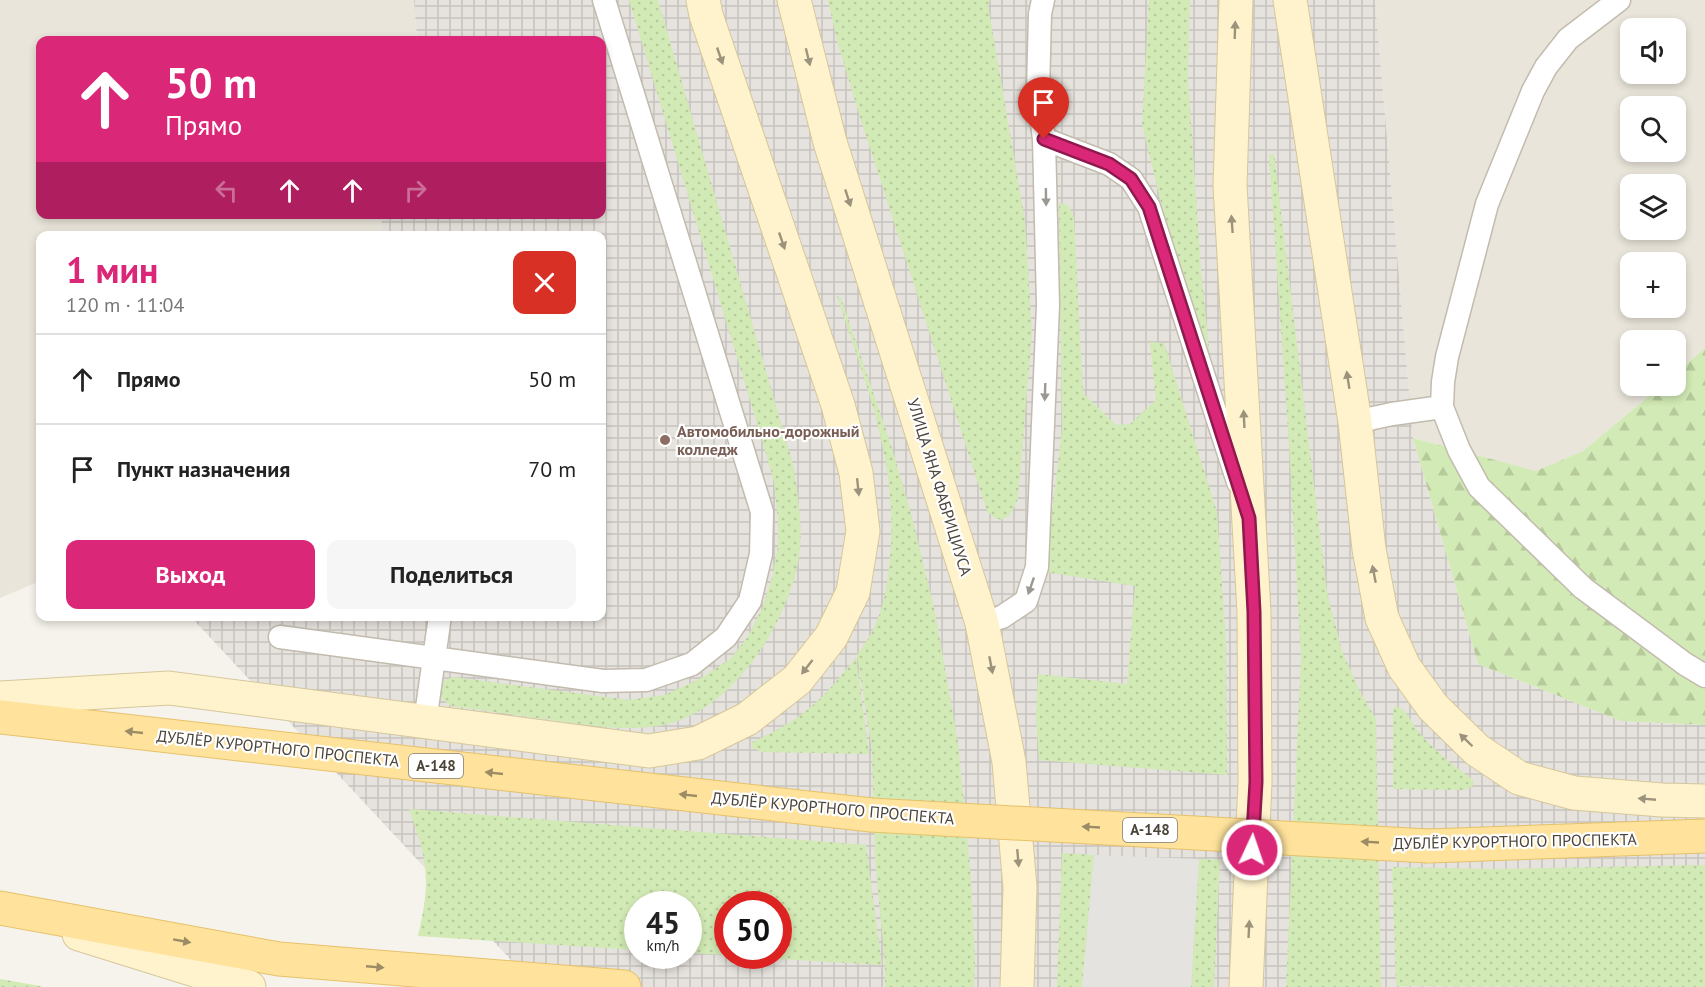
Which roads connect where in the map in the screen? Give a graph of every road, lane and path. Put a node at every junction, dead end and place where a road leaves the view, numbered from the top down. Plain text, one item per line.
1 (604, 0) edge
2 (703, 0) edge
3 (794, 0) edge
4 (1043, 0) edge
5 (1236, 0) edge
6 (1290, 0) edge
7 (1619, 0) edge
8 (1044, 139) junction
9 (1442, 407) junction
10 (1355, 422) junction
11 (1249, 518) junction
12 (439, 621) edge
13 (982, 623) junction
14 (280, 637) dead end
15 (434, 657) junction
16 (1705, 676) edge
17 (0, 698) edge
18 (0, 717) edge
19 (425, 722) junction
20 (1705, 801) edge
21 (1705, 836) edge
22 (0, 909) edge
23 (249, 987) edge
24 (624, 987) edge
25 (1017, 987) edge
26 (1246, 987) edge

1 - 15 lane
2 -> 19 main road
3 -> 13 main road, УЛИЦА ЯНА ФАБРИЦИУСА
4 - 8 lane
11 -> 5 main road
10 -> 6 main road
7 - 9 lane
8 - 11 lane
8 -> 13 lane
9 - 10 lane
9 - 16 lane
20 -> 10 main road
26 -> 11 main road
12 - 15 lane
13 -> 25 main road, УЛИЦА ЯНА ФАБРИЦИУСА
14 - 15 lane
15 - 19 lane
17 - 19 main road
21 -> 18 main road, ДУБЛЁР КУРОРТНОГО ПРОСПЕКТА / А-148, bridge
22 - 23 main road
22 -> 24 main road

